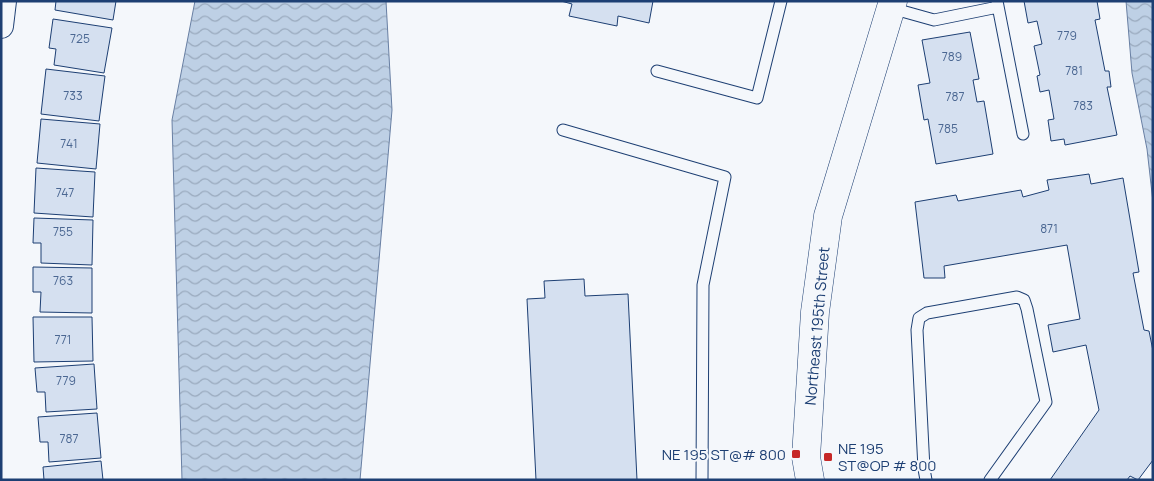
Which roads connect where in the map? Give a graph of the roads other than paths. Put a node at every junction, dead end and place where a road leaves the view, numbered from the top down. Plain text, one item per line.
1 (781, 1) edge
2 (892, 4) edge
3 (998, 4) edge
4 (657, 71) dead end
5 (563, 130) dead end
6 (1023, 134) dead end
7 (702, 480) edge
8 (810, 480) edge
9 (926, 480) edge
10 (990, 480) edge

1 - 4 lane
2 - 3 lane
2 - 8 street, Northeast 195th Street
3 - 6 lane
5 - 7 lane
9 - 10 lane

